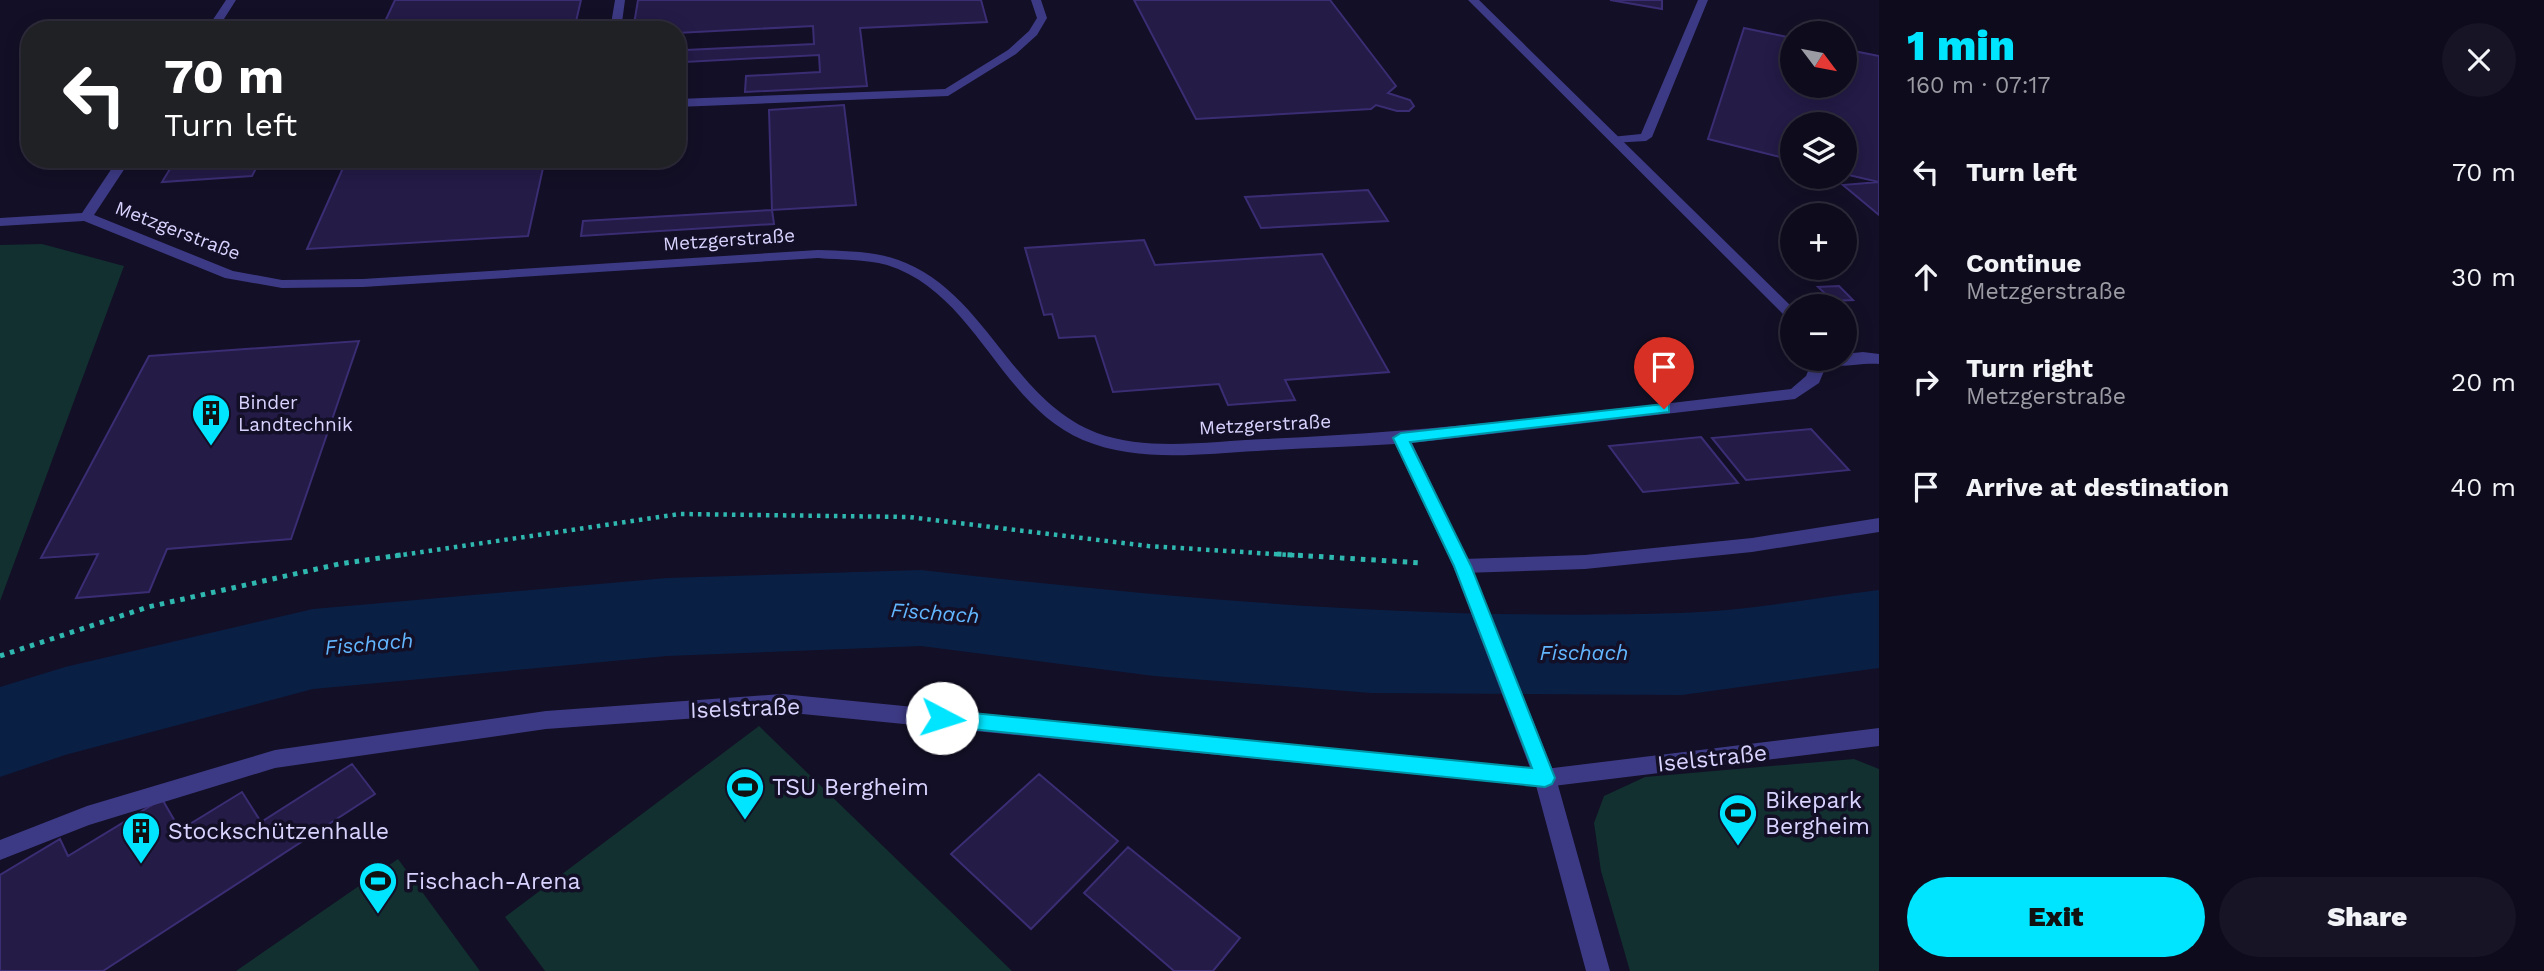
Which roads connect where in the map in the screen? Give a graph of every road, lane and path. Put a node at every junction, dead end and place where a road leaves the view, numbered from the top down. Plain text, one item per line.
1 (231, 0) edge
2 (620, 0) edge
3 (1036, 0) edge
4 (1473, 0) edge
5 (1703, 0) edge
6 (217, 21) edge
7 (616, 21) edge
8 (686, 103) edge
9 (1615, 140) junction
10 (119, 168) edge
11 (86, 217) junction
12 (0, 222) edge
13 (1780, 303) edge
14 (1857, 357) edge
15 (1879, 359) edge
16 (1817, 371) edge
17 (1401, 438) junction
18 (1879, 525) edge
19 (1462, 566) junction
20 (0, 656) edge
21 (1879, 737) edge
22 (1545, 778) junction
23 (0, 850) edge
24 (1598, 971) edge

1 - 6 street
2 - 7 street
3 - 8 street
4 - 9 street
5 - 9 street
9 - 13 street
10 - 11 street
11 - 12 street, Metzgerstraße
11 - 17 street, Metzgerstraße
14 - 15 street
16 - 17 street, Metzgerstraße
17 - 19 street
18 - 19 street
19 - 20 path
19 - 22 street
21 - 22 street, Iselstraße
22 - 23 street, Iselstraße
22 - 24 street

